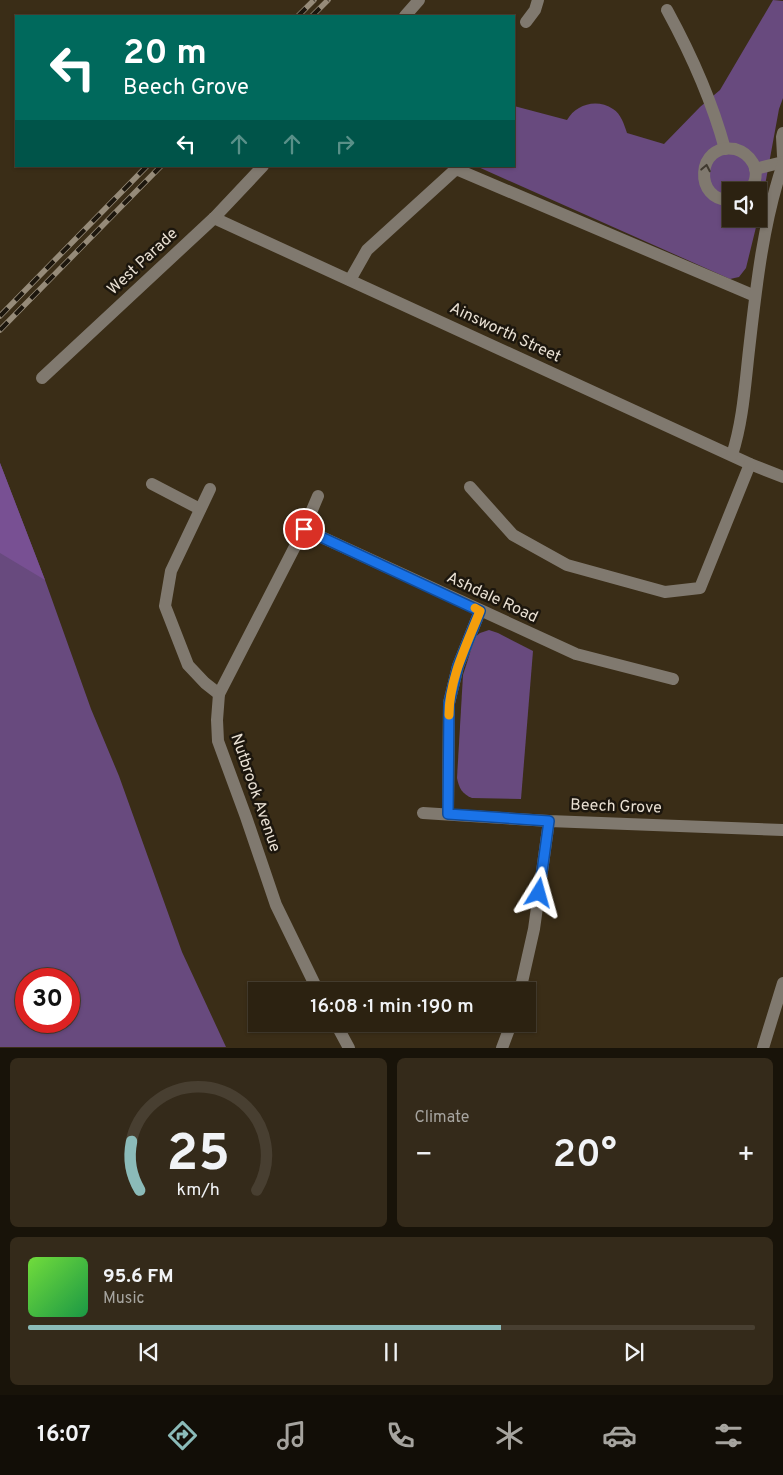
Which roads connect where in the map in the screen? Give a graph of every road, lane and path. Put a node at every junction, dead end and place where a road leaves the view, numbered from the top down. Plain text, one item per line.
1 (419, 0) edge
2 (538, 0) edge
3 (667, 10) dead end
4 (406, 15) edge
5 (526, 22) dead end
6 (783, 133) edge
7 (725, 149) junction
8 (783, 156) edge
9 (783, 163) edge
10 (262, 167) edge
11 (756, 169) junction
12 (755, 182) edge
13 (722, 198) edge
14 (214, 218) junction
15 (350, 280) junction
16 (755, 296) junction
17 (42, 378) dead end
18 (732, 455) junction
19 (750, 464) junction
20 (783, 477) edge
21 (152, 484) dead end
22 (470, 488) dead end
23 (210, 489) dead end
24 (318, 496) dead end
25 (200, 509) junction
26 (304, 529) junction
27 (480, 611) junction
28 (673, 679) dead end
29 (220, 694) junction
30 (423, 813) dead end
31 (448, 814) junction
32 (549, 821) junction
33 (783, 830) edge
34 (314, 982) edge
35 (522, 982) edge
36 (783, 984) edge
37 (340, 1032) edge
38 (508, 1032) edge
39 (349, 1048) edge
40 (502, 1048) edge
41 (763, 1048) edge

1 - 4 street
2 - 5 street
3 - 7 street
6 - 8 street
7 - 11 street
13 -> 7 street
9 - 11 street
9 - 16 street
10 - 14 street, West Parade
11 - 12 street
14 - 15 street, Ainsworth Street
14 - 17 street, West Parade
15 - 16 street
15 - 18 street, Ainsworth Street
16 - 18 street
18 - 19 street, Ainsworth Street
19 - 20 street, Ainsworth Street
19 - 22 street
21 - 25 street
23 - 25 street
24 - 26 street, Nutbrook Avenue
25 - 29 street
26 - 27 street, Ashdale Road
26 - 29 street, Nutbrook Avenue
27 - 28 street, Ashdale Road
27 - 31 street
29 - 34 street, Nutbrook Avenue
30 - 31 street, Beech Grove
31 - 32 street, Beech Grove
32 - 33 street, Beech Grove
32 - 35 street
36 - 41 street
37 - 39 street
38 - 40 street

